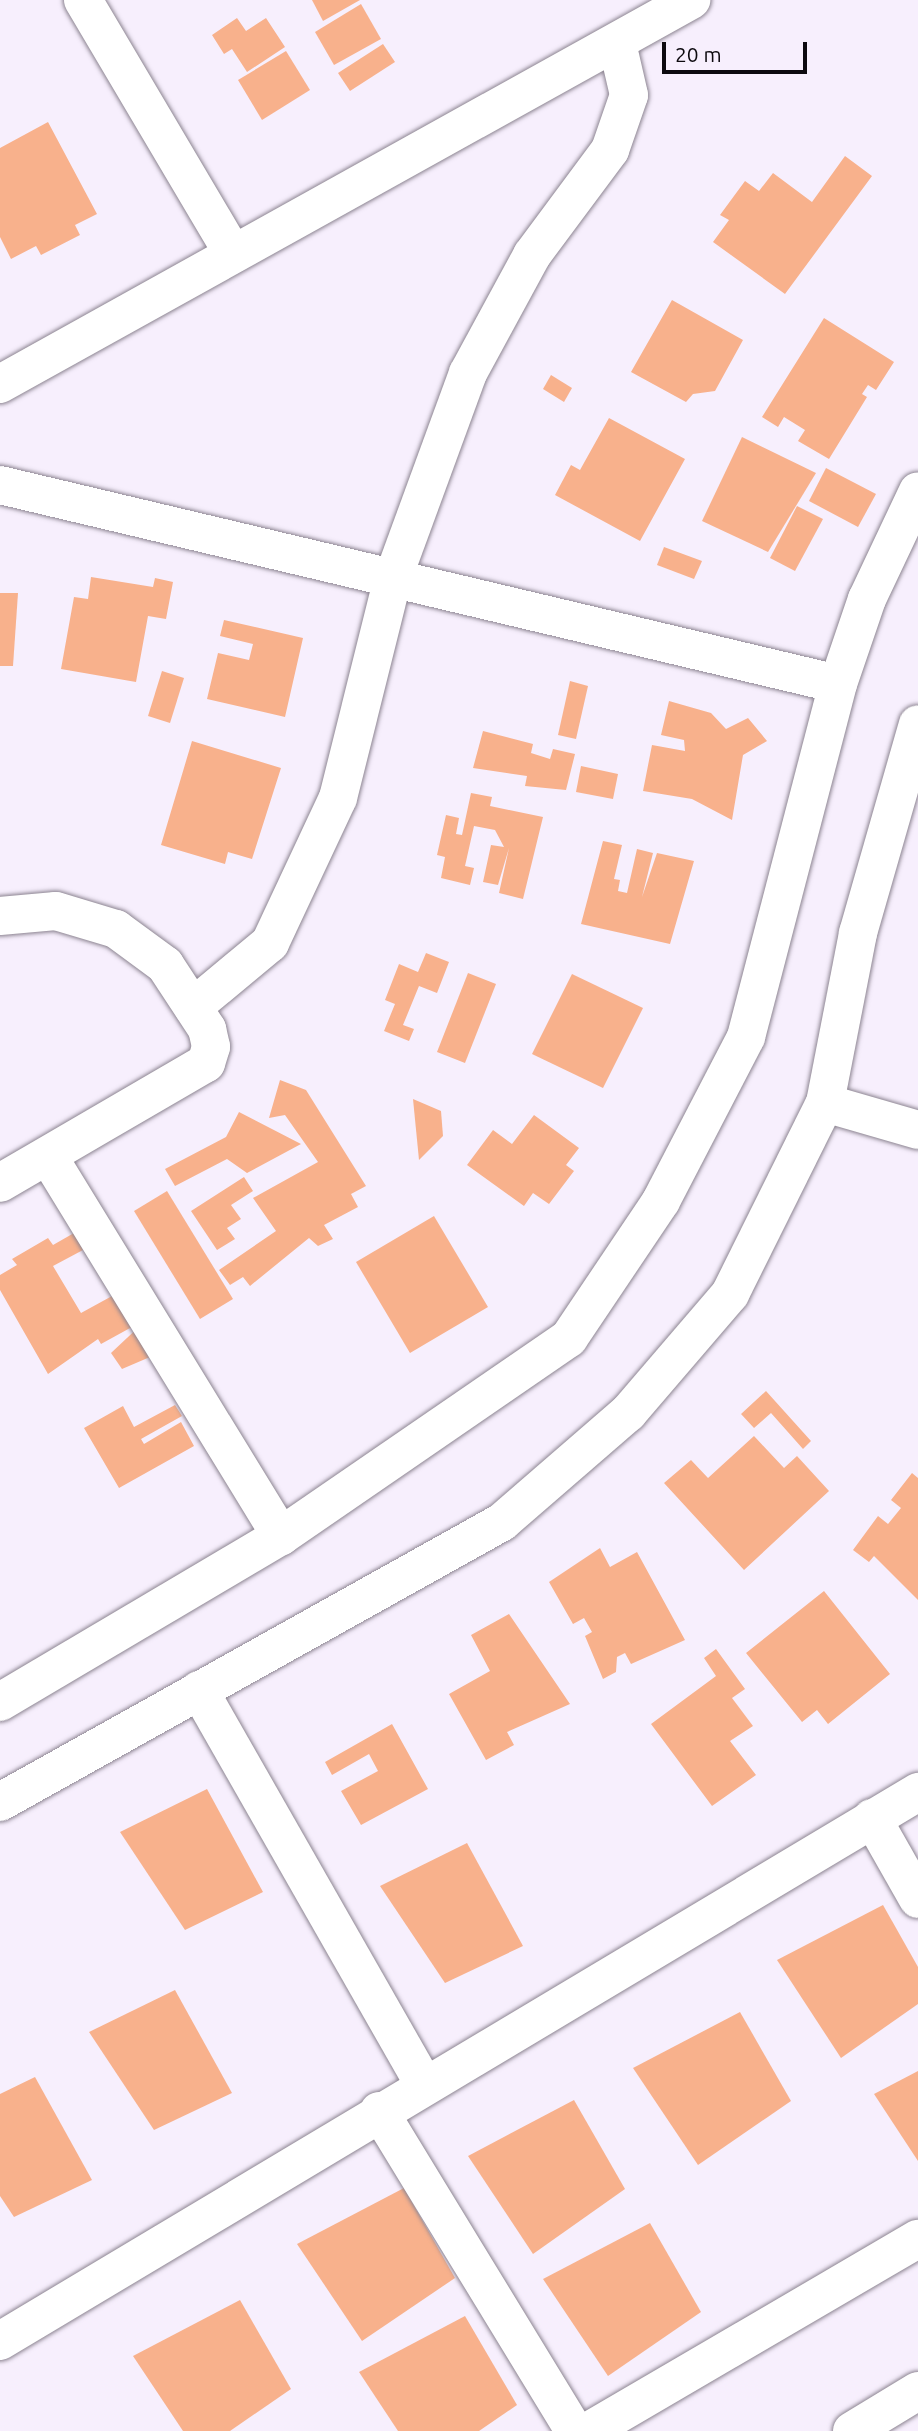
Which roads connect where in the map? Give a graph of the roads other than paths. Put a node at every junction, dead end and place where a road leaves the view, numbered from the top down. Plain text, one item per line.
1 (83, 0) edge
2 (691, 0) edge
3 (617, 43) junction
4 (233, 254) junction
5 (0, 384) edge
6 (0, 485) edge
7 (918, 491) edge
8 (393, 578) junction
9 (838, 684) junction
10 (918, 724) edge
11 (0, 916) edge
12 (193, 1007) junction
13 (825, 1102) junction
14 (918, 1130) edge
15 (48, 1156) junction
16 (0, 1183) edge
17 (281, 1536) junction
18 (0, 1668) edge
19 (51, 1671) junction
20 (200, 1690) junction
21 (0, 1702) edge
22 (918, 1792) edge
23 (0, 1802) edge
24 (872, 1818) junction
25 (918, 1899) edge
26 (424, 2084) junction
27 (379, 2111) junction
28 (918, 2239) edge
29 (0, 2341) edge
30 (918, 2391) edge
31 (574, 2431) edge
32 (589, 2431) edge
33 (852, 2431) edge

1 - 4 street
2 - 3 street
3 - 4 street
3 - 8 street
4 - 5 street
6 - 8 street
7 - 9 street
8 - 9 street
8 - 12 street
9 - 17 street
10 - 13 street
11 - 12 street
12 - 15 street
13 - 14 street
13 - 20 street
15 - 16 street
15 - 17 street
17 - 19 street
18 - 19 street
19 - 21 street
20 - 23 street
20 - 26 street
22 - 24 street
24 - 25 street
24 - 26 street
26 - 27 street
27 - 29 street
27 - 31 street
28 - 32 street
30 - 33 street

